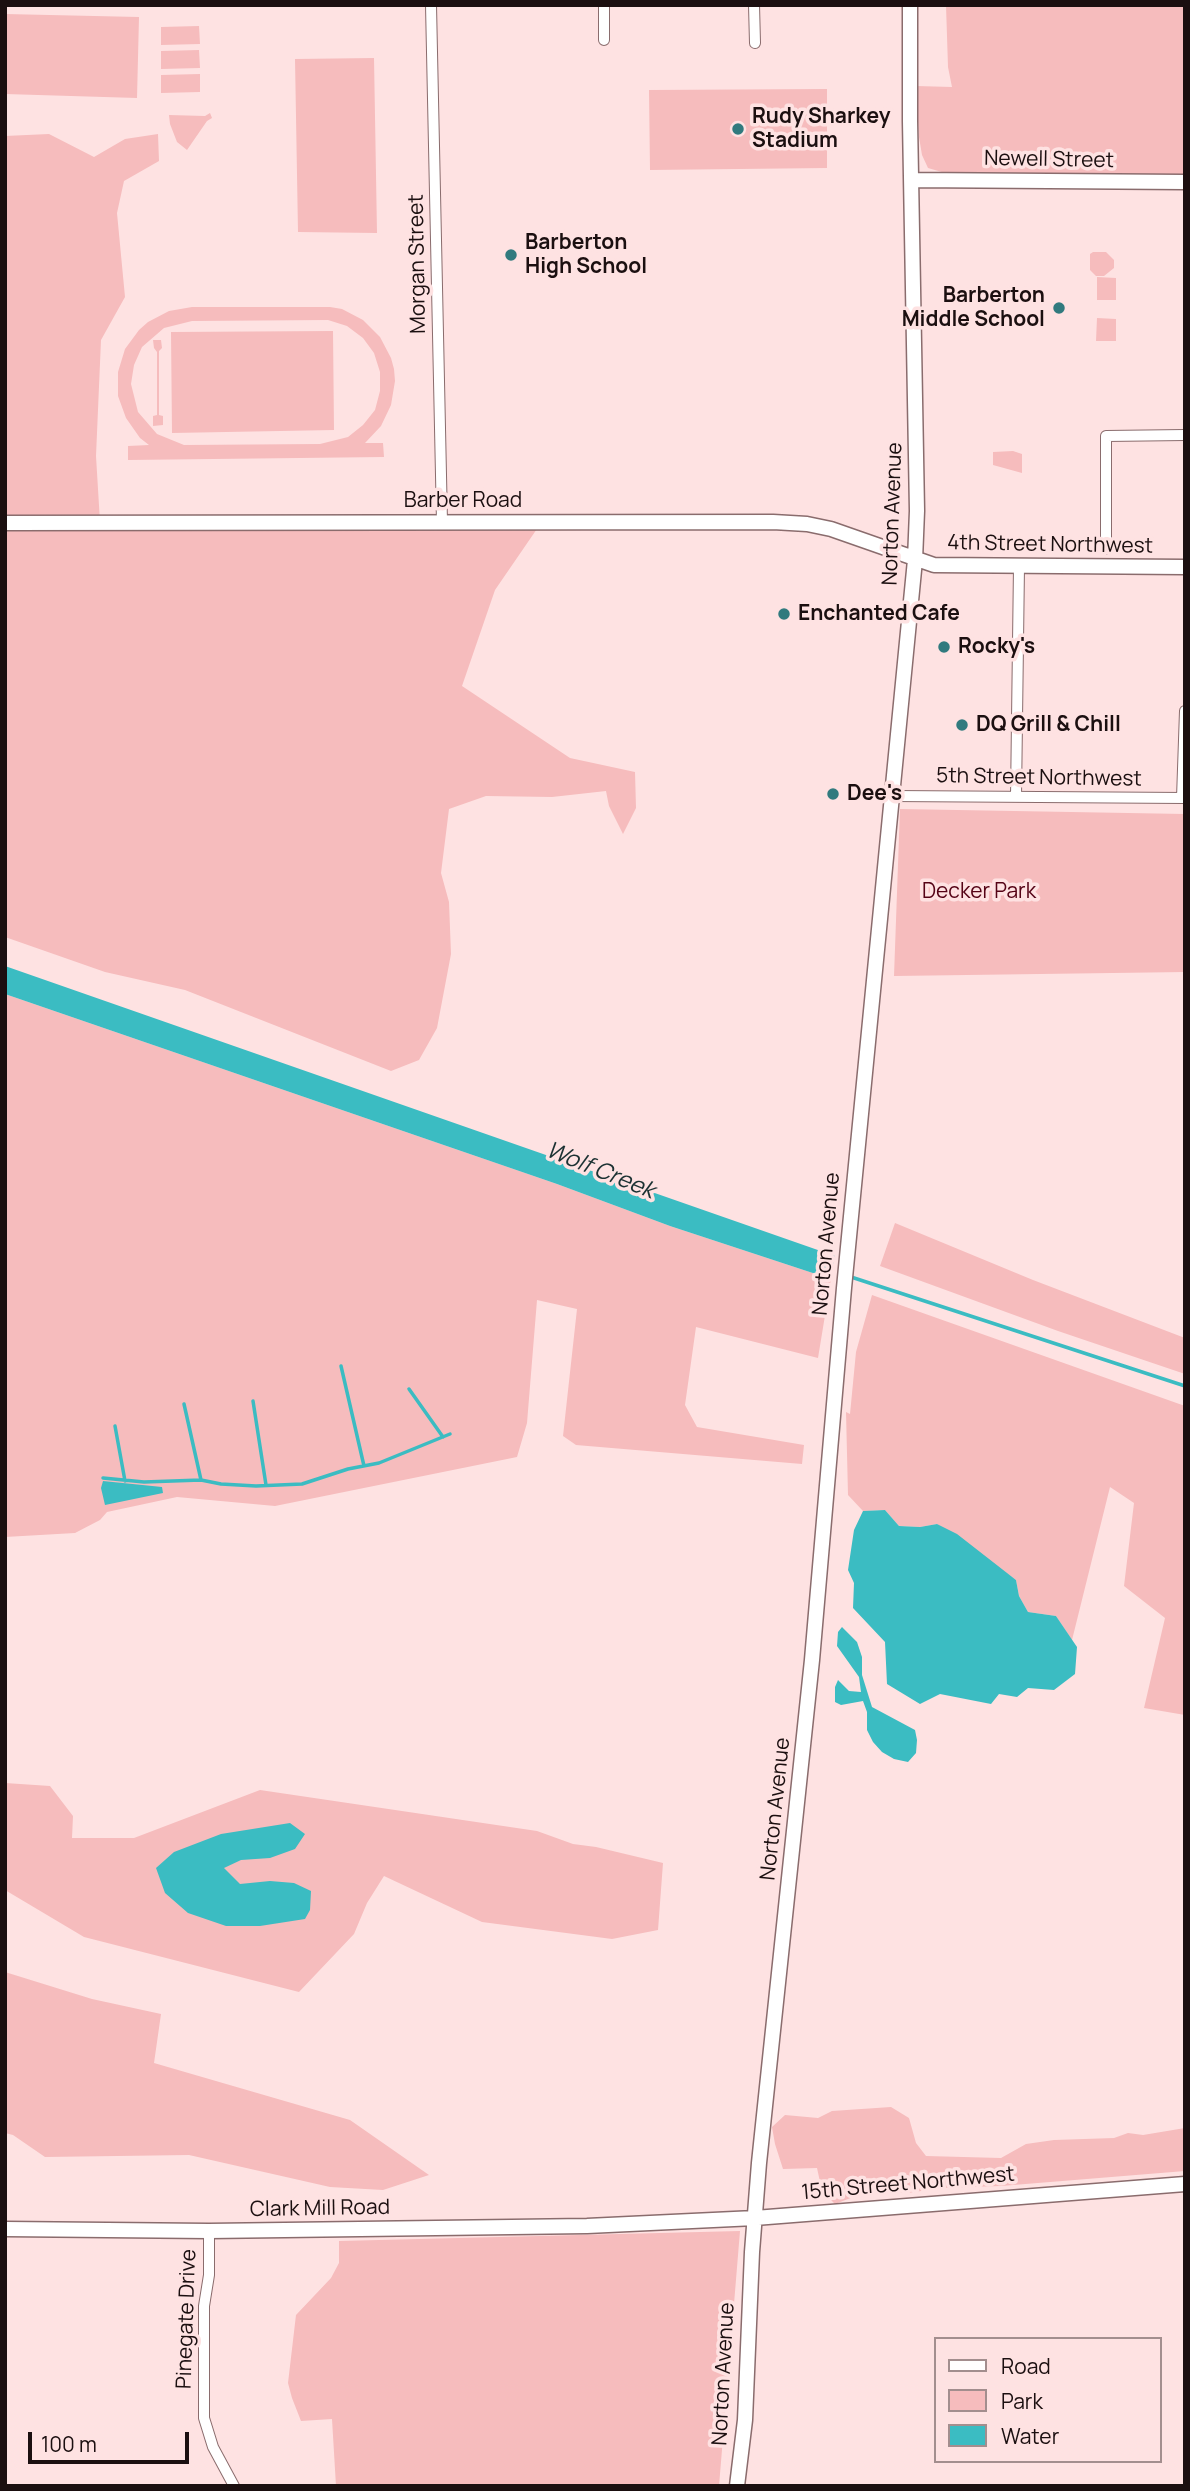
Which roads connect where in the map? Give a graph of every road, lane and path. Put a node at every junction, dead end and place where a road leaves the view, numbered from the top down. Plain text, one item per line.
1 (431, 5) edge
2 (604, 5) edge
3 (754, 5) edge
4 (910, 5) edge
5 (604, 40) dead end
6 (755, 43) dead end
7 (912, 180) junction
8 (1185, 182) edge
9 (1185, 435) edge
10 (442, 522) junction
11 (5, 523) edge
12 (1106, 548) dead end
13 (915, 560) junction
14 (1019, 566) junction
15 (1185, 567) edge
16 (1185, 711) edge
17 (893, 796) junction
18 (1016, 797) junction
19 (1183, 798) edge
20 (1185, 2184) edge
21 (755, 2218) junction
22 (635, 2224) joint
23 (5, 2229) edge
24 (209, 2231) junction
25 (232, 2485) edge
26 (737, 2486) edge

1 - 10 street, Morgan Street
2 - 5 street
3 - 6 street
4 - 7 main road, Norton Avenue
7 - 8 main road, Newell Street
7 - 13 main road, Norton Avenue
9 - 12 street
10 - 11 main road, Barber Road
10 - 13 main road, Barber Road
13 - 14 main road, 4th Street Northwest
13 - 17 main road, Norton Avenue
14 - 15 main road, 4th Street Northwest
14 - 18 street
16 - 19 street
17 - 18 street, 5th Street Northwest
17 - 21 main road, Norton Avenue
18 - 19 street, 5th Street Northwest
20 - 21 main road, 15th Street Northwest
21 - 22 main road, 15th Street Northwest
21 - 26 main road, Norton Avenue
22 - 24 main road, Clark Mill Road
23 - 24 main road, Clark Mill Road
24 - 25 street, Pinegate Drive

